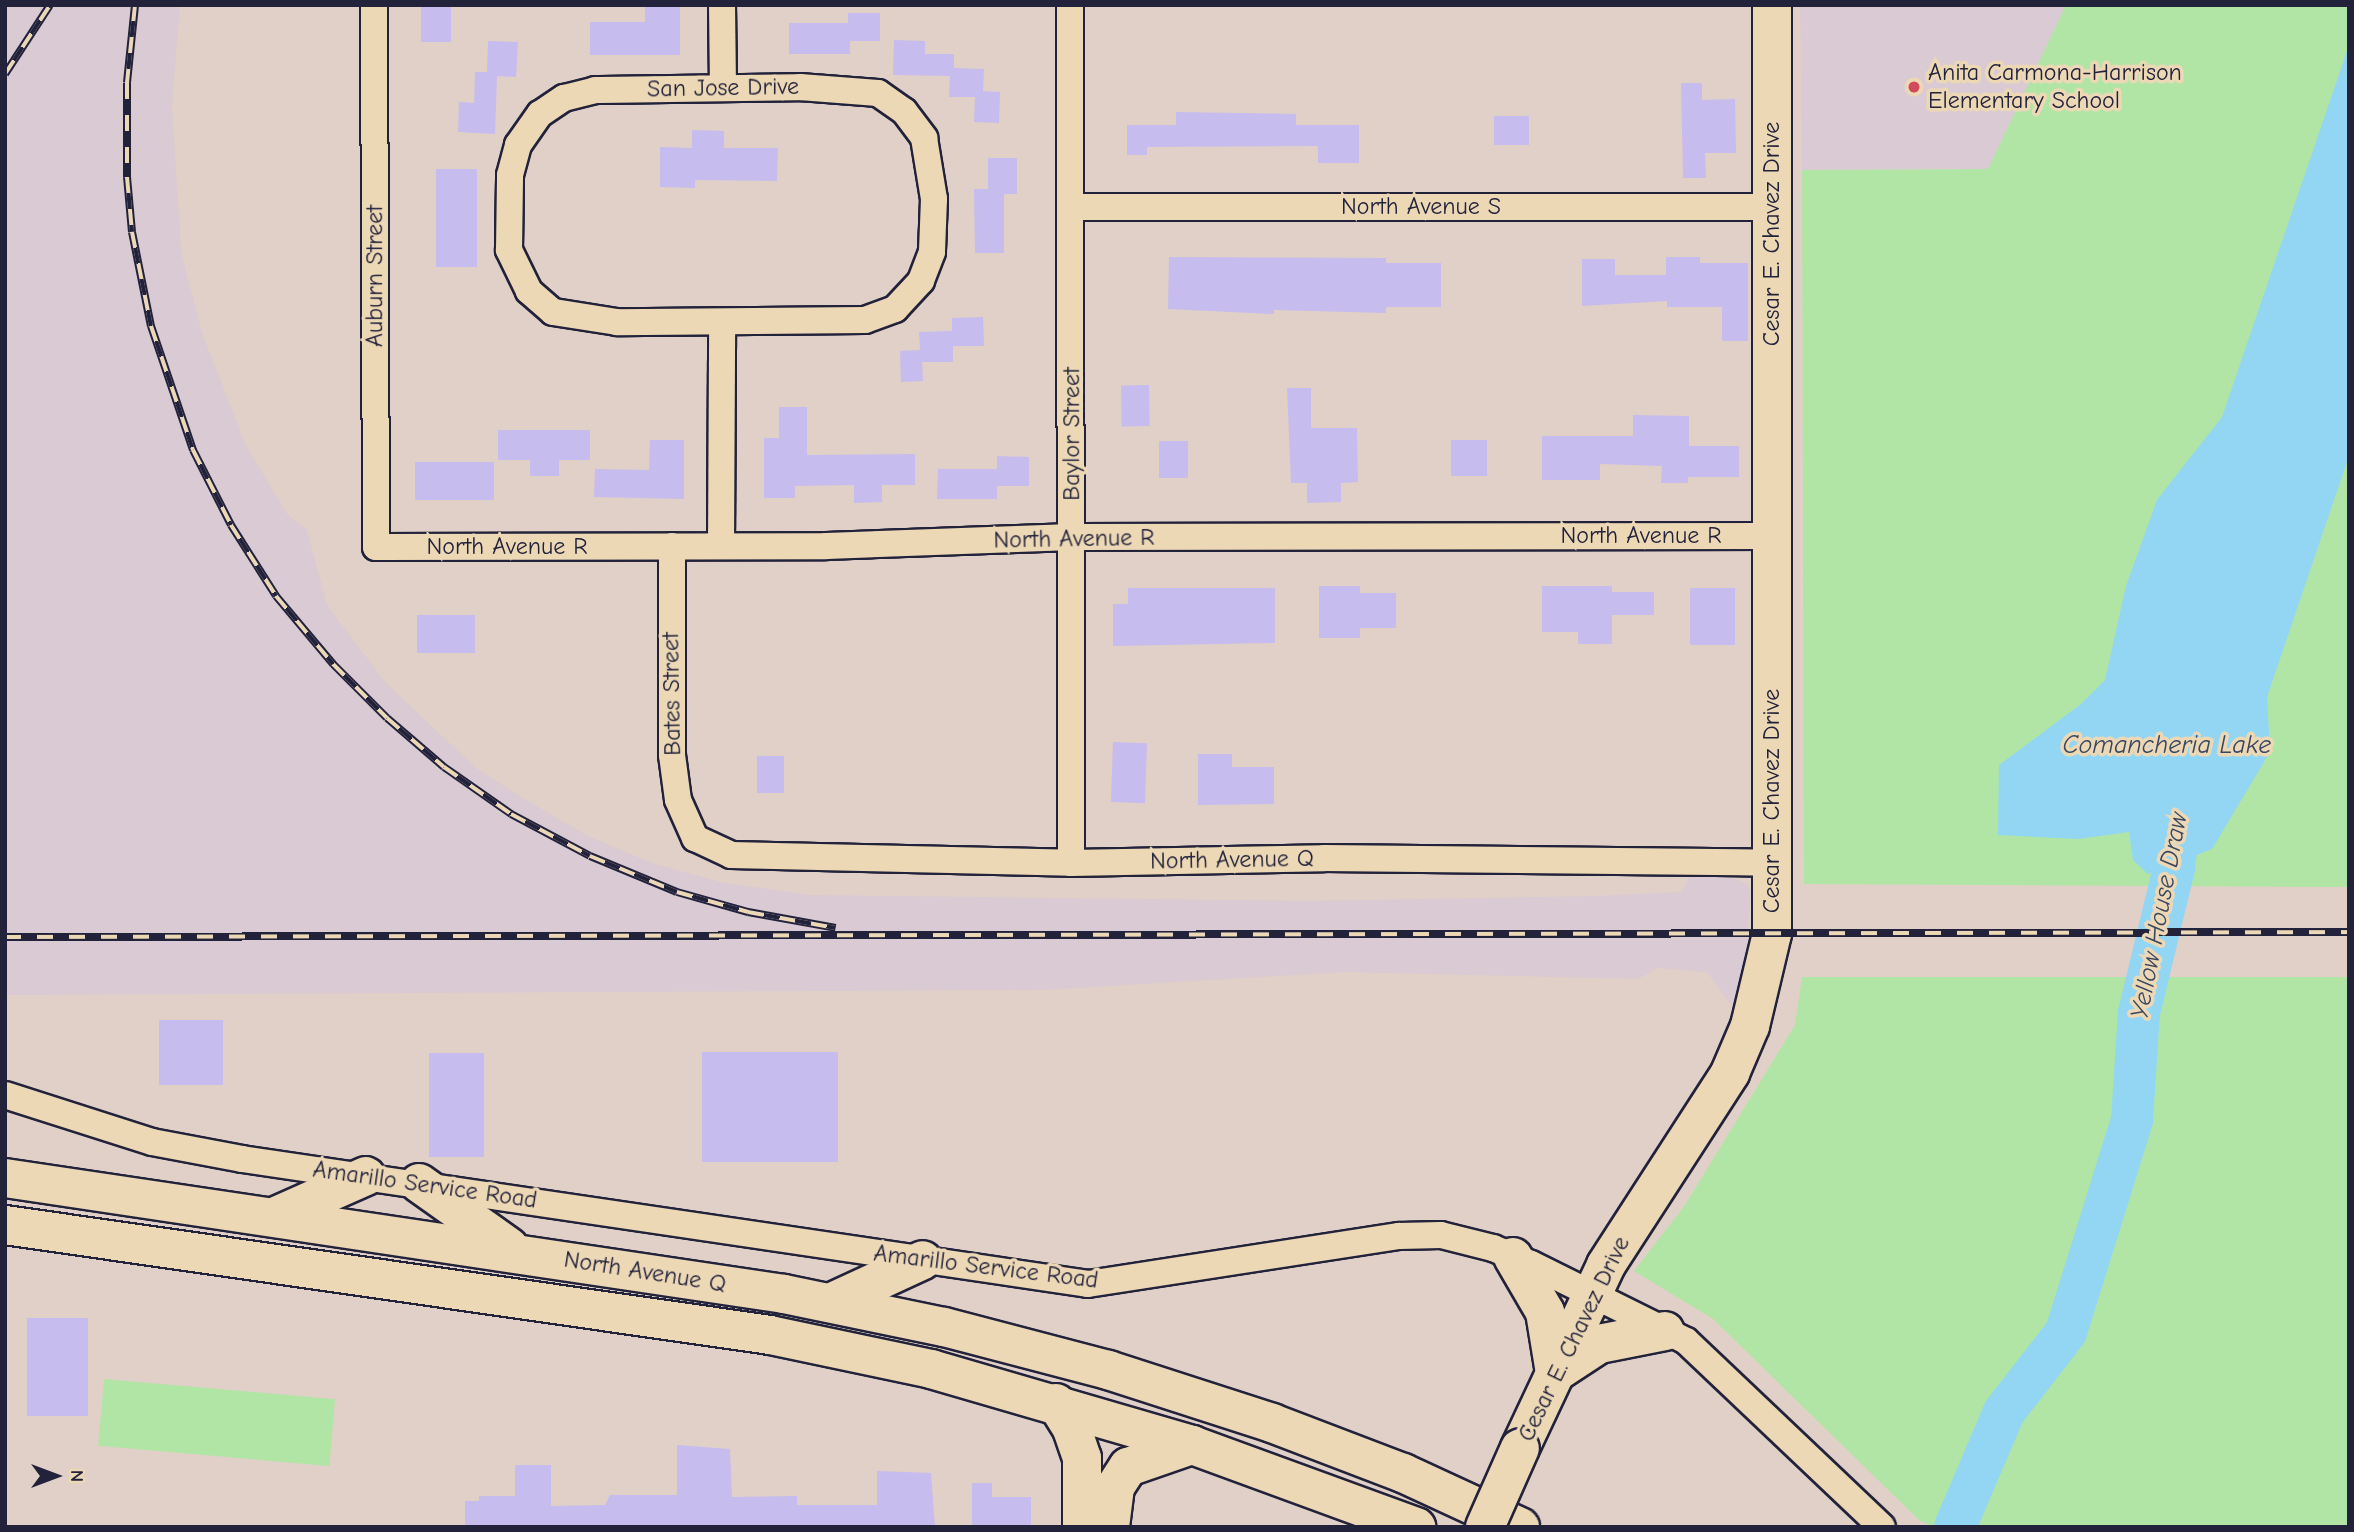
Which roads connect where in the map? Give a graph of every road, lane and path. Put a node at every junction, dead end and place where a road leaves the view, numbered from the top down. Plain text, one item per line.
1 (374, 5) edge
2 (722, 5) edge
3 (1070, 5) edge
4 (1772, 5) edge
5 (723, 88) junction
6 (1772, 207) junction
7 (1071, 208) junction
8 (722, 322) junction
9 (1772, 536) junction
10 (1072, 537) junction
11 (672, 545) junction
12 (720, 545) junction
13 (376, 547) joint
14 (695, 838) joint
15 (1071, 863) junction
16 (1773, 863) junction
17 (5, 1095) edge
18 (366, 1175) junction
19 (5, 1178) edge
20 (419, 1183) junction
21 (278, 1216) junction
22 (5, 1224) edge
23 (517, 1252) junction
24 (1513, 1257) junction
25 (923, 1260) junction
26 (1592, 1294) junction
27 (830, 1303) junction
28 (1665, 1331) junction
29 (1555, 1373) junction
30 (1056, 1403) junction
31 (1192, 1445) junction
32 (1082, 1527) edge
33 (1110, 1527) edge
34 (1416, 1527) edge
35 (1485, 1527) edge
36 (1520, 1527) edge
37 (1882, 1527) edge

1 - 13 street, Auburn Street
2 - 5 street
3 - 7 street, Baylor Street
4 - 6 main road, Cesar E. Chavez Drive
5 - 8 street, San Jose Drive
5 - 8 street, San Jose Drive
6 - 7 street, North Avenue S
6 - 9 main road, Cesar E. Chavez Drive
7 - 10 street, Baylor Street
8 - 12 street
9 - 10 street, North Avenue R
9 - 16 main road, Cesar E. Chavez Drive
10 - 12 street, North Avenue R
10 - 15 street, Baylor Street
11 - 12 street, North Avenue R
11 - 13 street, North Avenue R
11 - 14 street, Bates Street
14 - 15 street, North Avenue Q
15 - 16 street, North Avenue Q
16 - 26 main road, Cesar E. Chavez Drive
17 - 18 street, Amarillo Service Road
18 - 20 street, Amarillo Service Road
18 - 21 main road
19 - 21 main road, North Avenue Q
20 - 23 main road
20 - 25 street, Amarillo Service Road
21 - 23 main road, North Avenue Q
22 - 30 main road, North Avenue Q
23 - 27 main road, North Avenue Q
24 - 25 street, Amarillo Service Road
24 - 26 street, Amarillo Service Road
24 - 29 main road
25 - 27 main road
26 - 28 street, Amarillo Service Road
26 - 29 main road, Cesar E. Chavez Drive
27 - 36 main road, North Avenue Q
28 - 29 main road
28 - 37 street, Amarillo Service Road
29 - 35 main road, Cesar E. Chavez Drive, bridge
30 - 31 main road, North Avenue Q
30 - 32 main road
31 - 33 main road
31 - 34 main road, North Avenue Q

